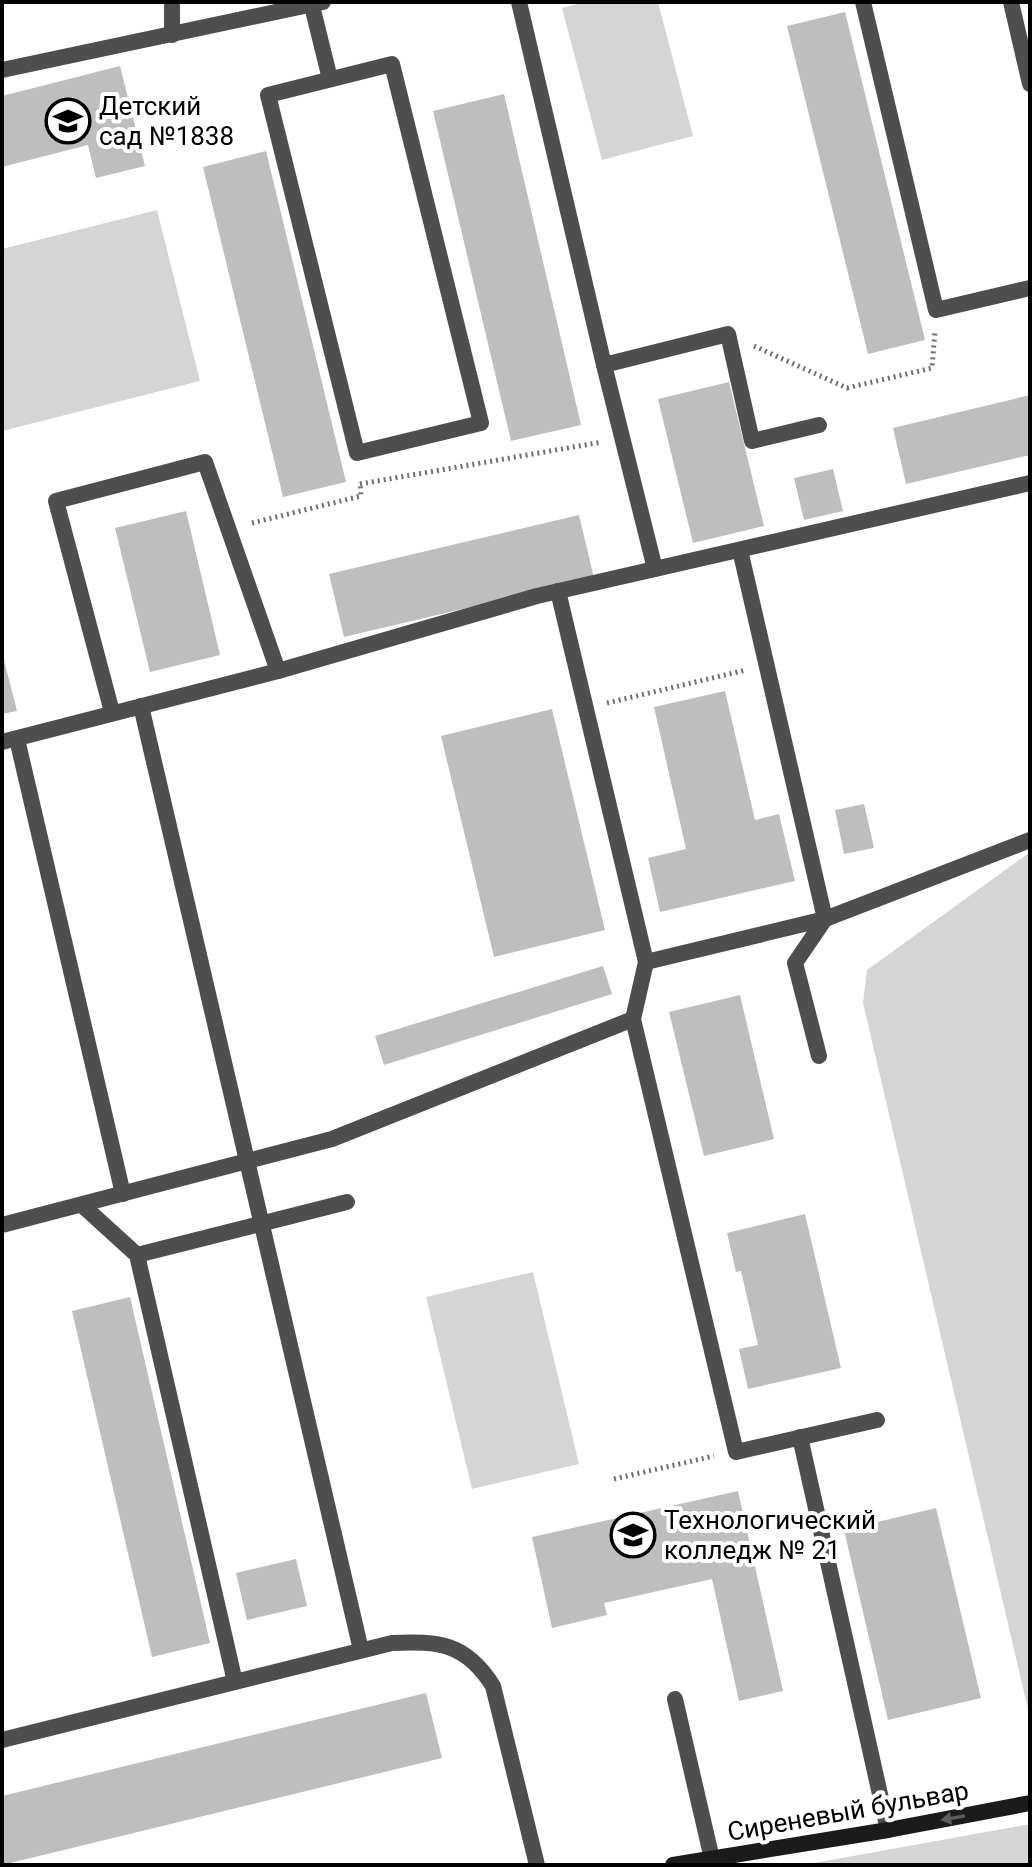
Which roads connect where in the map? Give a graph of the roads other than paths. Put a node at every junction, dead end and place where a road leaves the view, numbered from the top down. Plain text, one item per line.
1 (172, 2) edge
2 (519, 2) edge
3 (863, 2) edge
4 (1011, 2) edge
5 (318, 4) edge
6 (172, 35) junction
7 (2, 70) edge
8 (330, 79) junction
9 (1030, 84) edge
10 (1030, 288) edge
11 (604, 365) junction
12 (819, 425) dead end
13 (1030, 483) edge
14 (740, 550) junction
15 (655, 569) junction
16 (558, 591) junction
17 (278, 671) junction
18 (141, 706) junction
19 (112, 712) junction
20 (9, 741) edge
21 (1030, 840) edge
22 (825, 919) junction
23 (646, 962) junction
24 (633, 1019) junction
25 (819, 1056) dead end
26 (247, 1160) junction
27 (123, 1194) junction
28 (347, 1202) dead end
29 (82, 1205) junction
30 (261, 1222) junction
31 (2, 1225) edge
32 (137, 1255) junction
33 (877, 1420) dead end
34 (800, 1437) junction
35 (361, 1650) junction
36 (235, 1682) junction
37 (675, 1699) dead end
38 (2, 1740) edge
39 (1030, 1803) edge
40 (888, 1830) junction
41 (712, 1859) junction
42 (537, 1865) edge
43 (673, 1865) edge

1 - 6 lane
2 - 11 lane
3 - 10 lane
4 - 9 lane
5 - 6 lane
5 - 8 lane
6 - 7 lane
8 - 8 lane
11 - 12 lane
11 - 15 lane
13 - 14 lane
14 - 15 lane
14 - 22 lane
15 - 16 lane
16 - 17 lane
16 - 23 lane
17 - 18 lane
17 - 19 lane
18 - 19 lane
18 - 26 lane
19 - 20 lane
20 - 27 lane
21 - 22 lane
22 - 23 lane
22 - 25 lane
23 - 24 lane
24 - 26 lane
24 - 34 lane
26 - 27 lane
26 - 30 lane
27 - 29 lane
28 - 30 lane
29 - 31 lane
29 - 32 lane
30 - 32 lane
30 - 35 lane
32 - 36 lane
33 - 34 lane
34 - 40 lane
35 - 36 lane
35 - 42 lane
36 - 38 lane
37 - 41 lane
39 -> 40 main road, Сиреневый бульвар
40 - 41 main road, Сиреневый бульвар
41 - 43 main road, Сиреневый бульвар

